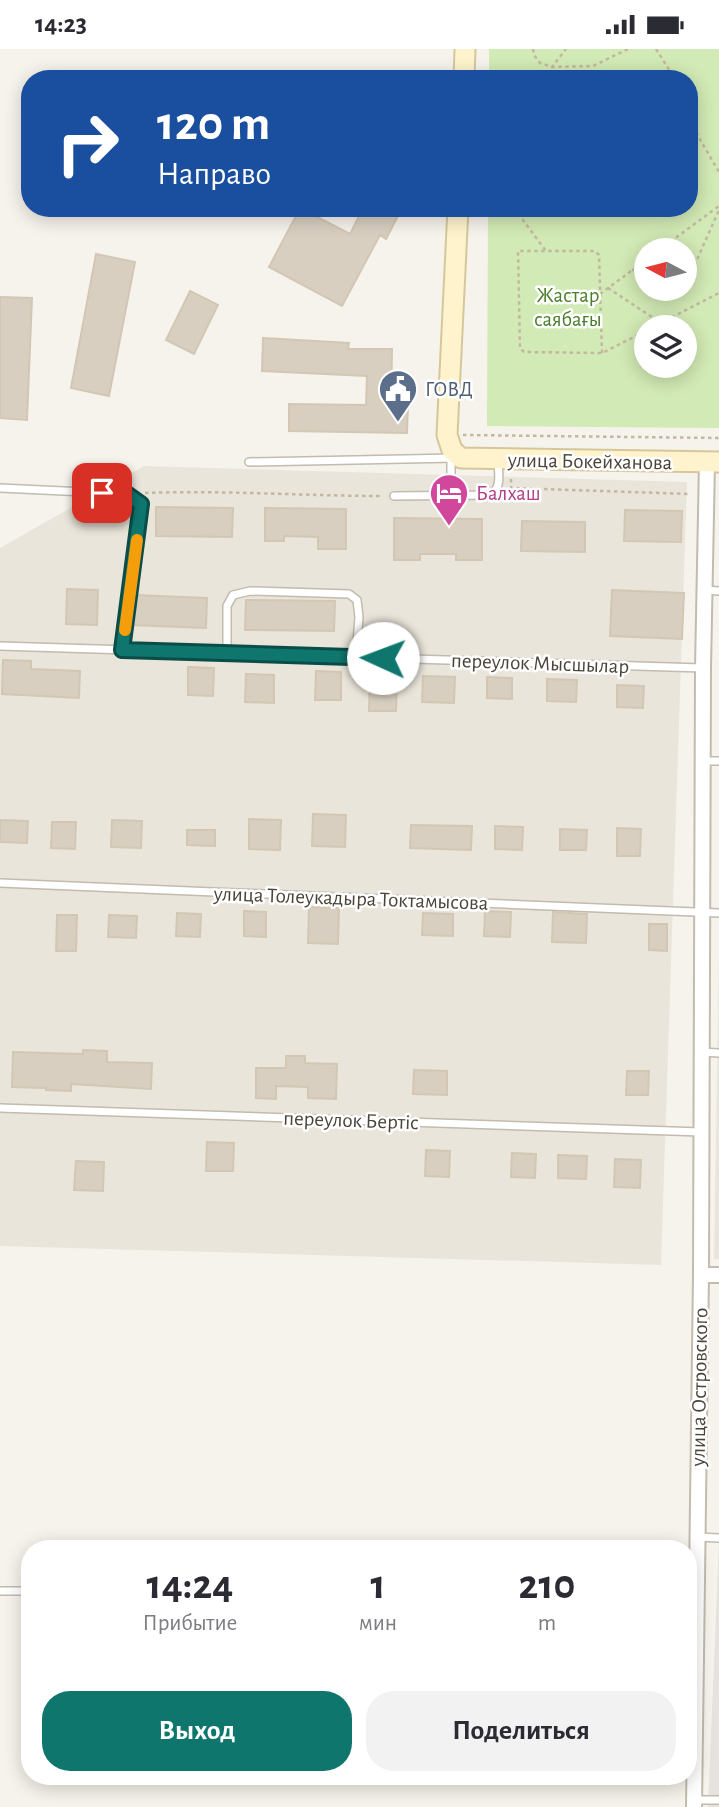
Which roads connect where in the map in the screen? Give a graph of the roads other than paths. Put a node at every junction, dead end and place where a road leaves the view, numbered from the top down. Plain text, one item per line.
1 (465, 49) edge
2 (464, 70) edge
3 (458, 217) edge
4 (456, 458) junction
5 (505, 459) junction
6 (249, 462) dead end
7 (713, 462) edge
8 (0, 488) edge
9 (451, 494) junction
10 (394, 496) road end
11 (712, 591) edge
12 (0, 646) edge
13 (122, 650) junction
14 (227, 653) junction
15 (356, 657) junction
16 (703, 668) junction
17 (703, 761) junction
18 (719, 761) edge
19 (0, 883) edge
20 (703, 913) junction
21 (719, 913) edge
22 (702, 1052) junction
23 (719, 1053) edge
24 (0, 1108) edge
25 (702, 1132) junction
26 (701, 1275) junction
27 (719, 1275) edge
28 (697, 1537) junction
29 (719, 1538) edge
30 (697, 1540) edge
31 (0, 1591) edge
32 (21, 1591) edge
33 (694, 1785) edge
34 (719, 1800) edge
35 (694, 1804) edge

1 - 2 street
3 - 4 street
4 - 5 street, улица Бокейханова
4 - 6 lane
4 - 9 lane
5 - 7 street, улица Бокейханова
5 - 9 lane
7 - 11 street, улица Островского
8 - 13 lane
9 - 10 lane
11 - 16 street, улица Островского
12 - 13 lane, переулок Мысшылар
13 - 14 lane, переулок Мысшылар
14 - 15 lane, переулок Мысшылар
14 - 15 lane
15 - 16 lane, переулок Мысшылар
16 - 17 street, улица Островского
17 - 18 lane
17 - 20 street, улица Островского
19 - 20 lane, улица Толеукадыра Токтамысова
20 - 21 lane, улица Толеукадыра Токтамысова
20 - 22 street, улица Островского
22 - 23 lane
22 - 25 street, улица Островского
24 - 25 lane, переулок Бертіс
25 - 26 street, улица Островского
26 - 27 street
26 - 28 street, улица Островского
28 - 29 lane
28 - 30 street, улица Островского
31 - 32 lane
33 - 35 street, улица Островского
34 - 35 lane

